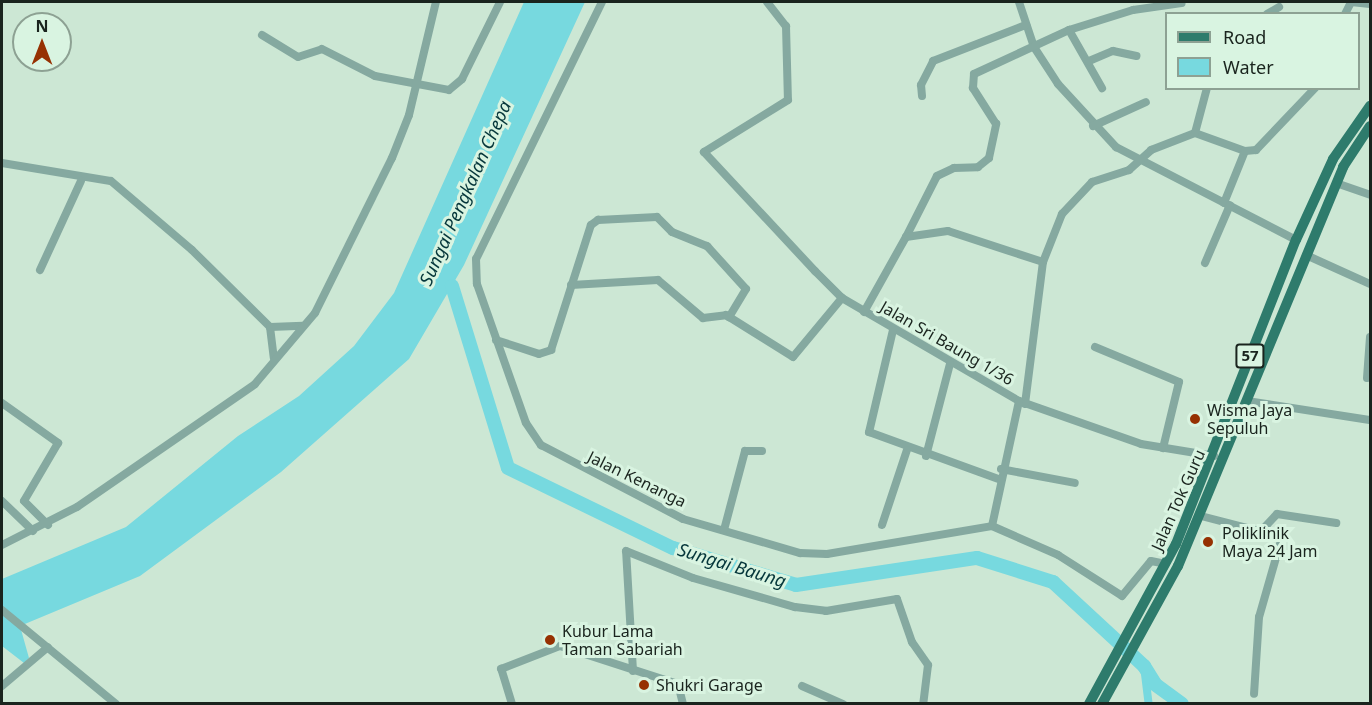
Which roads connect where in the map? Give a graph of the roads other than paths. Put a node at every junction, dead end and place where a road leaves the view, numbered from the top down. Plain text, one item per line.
1 (436, 2) edge
2 (500, 2) edge
3 (602, 2) edge
4 (767, 2) edge
5 (1019, 2) edge
6 (1351, 2) edge
7 (1182, 3) edge
8 (1371, 4) edge
9 (1026, 25) junction
10 (1069, 30) junction
11 (262, 35) dead end
12 (1034, 47) junction
13 (1136, 56) dead end
14 (1089, 61) junction
15 (416, 85) junction
16 (1102, 88) dead end
17 (1206, 90) edge
18 (1314, 91) edge
19 (922, 96) dead end
20 (1146, 102) dead end
21 (1371, 106) edge
22 (1093, 126) junction
23 (1371, 126) edge
24 (1195, 133) junction
25 (1245, 151) junction
26 (2, 163) edge
27 (1140, 164) junction
28 (81, 181) junction
29 (1336, 183) junction
30 (1371, 195) edge
31 (1227, 204) junction
32 (906, 237) junction
33 (1296, 240) junction
34 (1306, 255) junction
35 (1043, 262) junction
36 (1205, 263) dead end
37 (40, 270) dead end
38 (1284, 271) junction
39 (1297, 276) junction
40 (1371, 284) edge
41 (571, 285) junction
42 (842, 298) junction
43 (864, 312) junction
44 (729, 317) junction
45 (303, 326) junction
46 (270, 327) junction
47 (893, 330) junction
48 (1371, 337) edge
49 (496, 340) junction
50 (1095, 347) dead end
51 (274, 359) junction
52 (950, 364) junction
53 (1367, 378) dead end
54 (1247, 401) junction
55 (2, 403) edge
56 (1022, 403) junction
57 (1371, 420) edge
58 (1163, 448) junction
59 (907, 450) junction
60 (762, 451) dead end
61 (926, 456) junction
62 (1214, 456) junction
63 (1001, 469) junction
64 (998, 479) junction
65 (1075, 483) dead end
66 (2, 501) edge
67 (1201, 516) junction
68 (1336, 523) dead end
69 (48, 525) junction
70 (882, 525) dead end
71 (992, 526) junction
72 (724, 530) junction
73 (1262, 530) junction
74 (33, 531) junction
75 (2, 545) edge
76 (1166, 564) junction
77 (2, 610) edge
78 (48, 647) junction
79 (633, 670) junction
80 (2, 686) edge
81 (802, 686) dead end
82 (1254, 694) dead end
83 (116, 704) edge
84 (512, 704) edge
85 (683, 704) edge
86 (843, 704) edge
87 (923, 704) edge
88 (1089, 704) edge
89 (1102, 704) edge

1 - 15 street
2 - 15 street
3 - 49 street, Jalan Kenanga
4 - 42 street, Jalan Sri Baung 1/36
5 - 9 street
6 - 8 street
7 - 10 street
9 - 12 street
9 - 19 street
10 - 12 street
10 - 14 street
11 - 15 street
12 - 22 street
12 - 32 street
13 - 14 street
14 - 16 street
15 - 45 street
17 - 24 street
18 - 25 street
20 - 22 street
21 - 33 main road, Jalan Tok Guru / 57
22 - 27 street
23 - 29 main road, Jalan Tok Guru / 57
24 - 25 street
24 - 27 street
25 - 31 street
26 - 28 street
27 - 31 street
27 - 35 street
28 - 37 street
28 - 46 street
29 - 30 street
29 - 34 main road, Jalan Tok Guru / 57
31 - 33 street
31 - 36 street
32 - 35 street
32 - 43 street
33 - 38 main road, Jalan Tok Guru / 57
34 - 39 main road, Jalan Tok Guru / 57
34 - 40 street
35 - 56 street
38 - 39 main road
38 - 62 main road, Jalan Tok Guru / 57
39 - 54 main road, Jalan Tok Guru / 57
41 - 44 street
41 - 44 street
41 - 49 street
42 - 43 street, Jalan Sri Baung 1/36
42 - 44 street
43 - 47 street, Jalan Sri Baung 1/36
45 - 46 street
45 - 51 street
46 - 51 street
47 - 52 street, Jalan Sri Baung 1/36
47 - 59 street
48 - 53 street
49 - 72 street, Jalan Kenanga
50 - 58 street
51 - 69 street
52 - 56 street, Jalan Sri Baung 1/36
52 - 61 street
54 - 57 street
54 - 67 main road, Jalan Tok Guru / 57
55 - 69 street
56 - 58 street, Jalan Sri Baung 1/36
56 - 63 street
58 - 62 street, Jalan Sri Baung 1/36
59 - 61 street
59 - 70 street
60 - 72 street
61 - 64 street
62 - 76 main road, Jalan Tok Guru / 57
63 - 64 street
63 - 65 street
64 - 71 street
66 - 74 street
67 - 73 street
67 - 89 main road, Jalan Tok Guru / 57
68 - 73 street
69 - 74 street
71 - 72 street, Jalan Kenanga
71 - 76 street
73 - 82 street
74 - 75 street
76 - 88 main road, Jalan Tok Guru / 57
77 - 78 street
78 - 80 street
78 - 83 street
79 - 84 street
79 - 85 street
79 - 87 street
81 - 86 street

